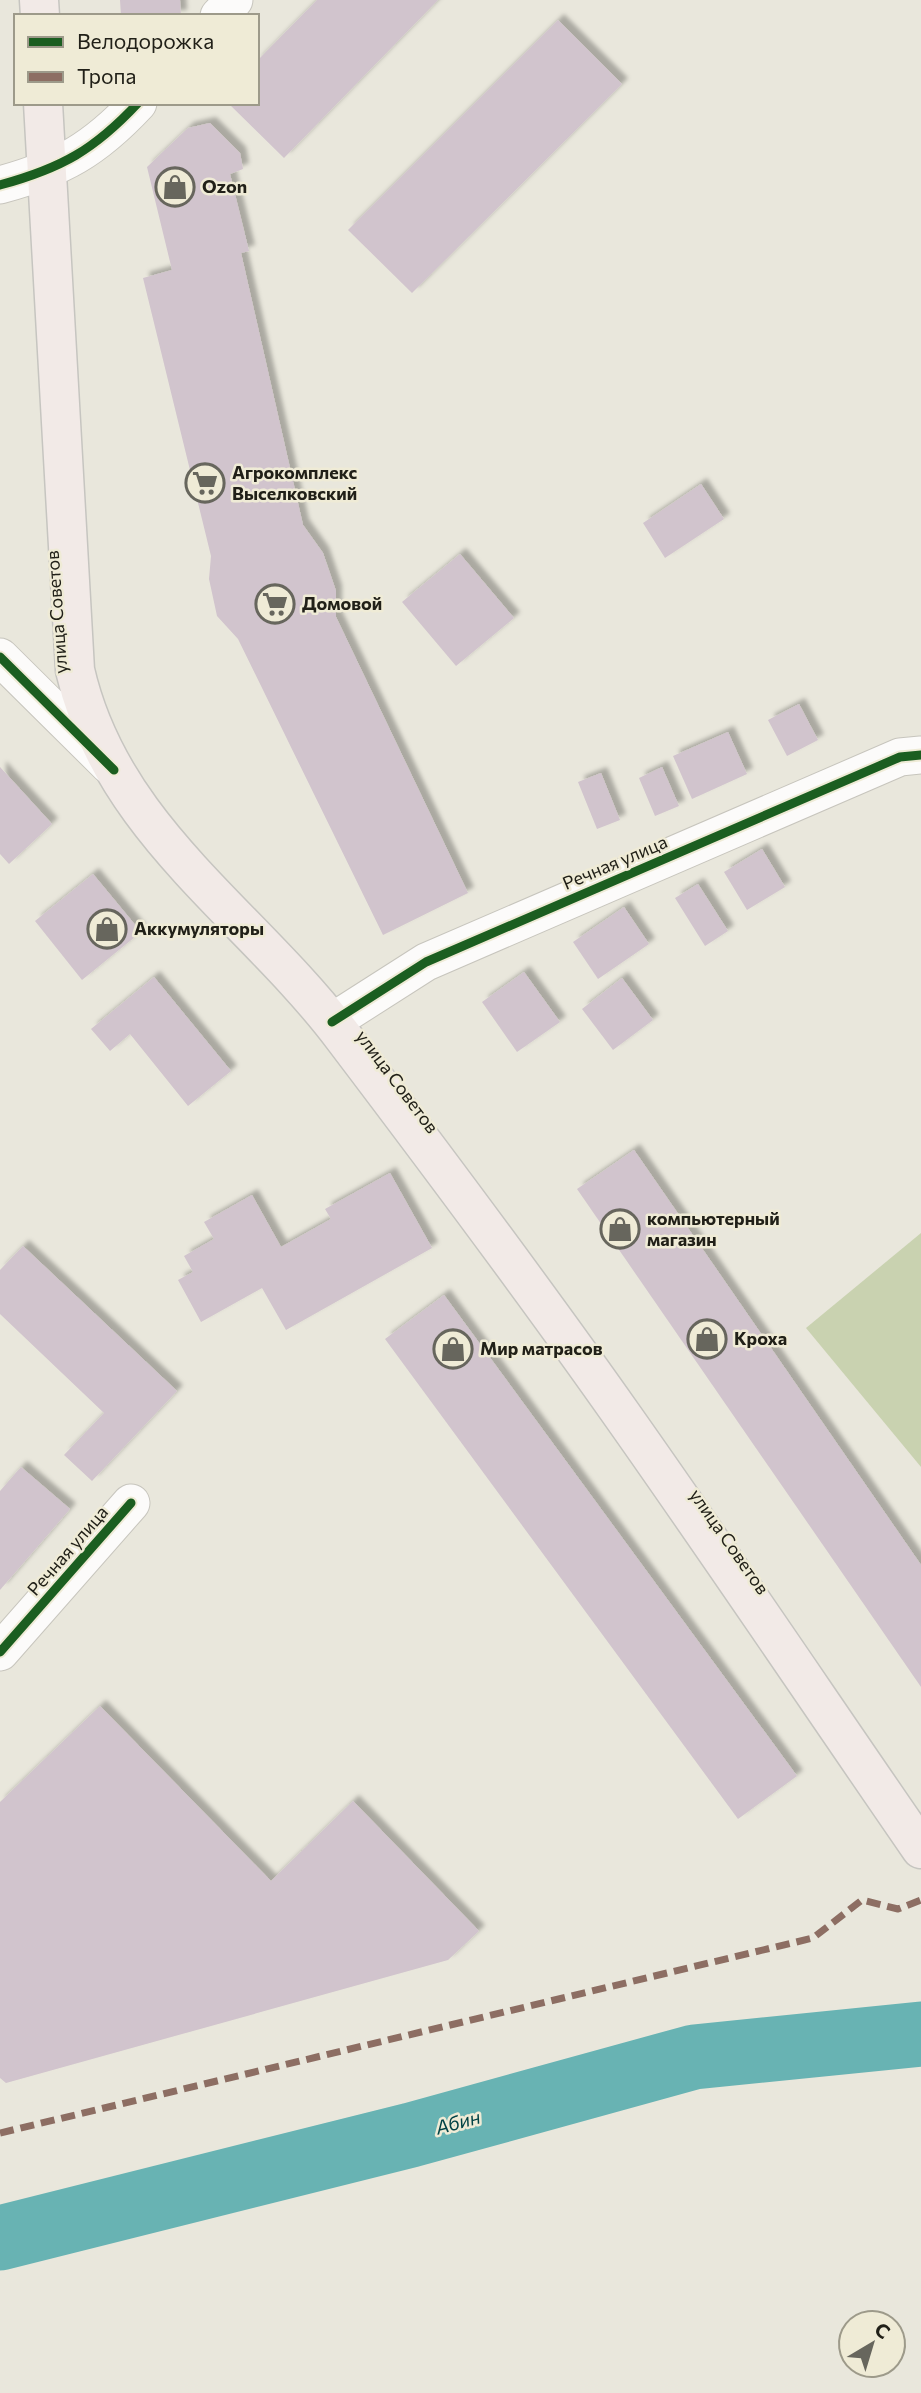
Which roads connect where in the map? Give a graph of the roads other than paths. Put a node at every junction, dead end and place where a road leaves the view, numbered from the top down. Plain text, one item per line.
1 (234, 0) edge
2 (221, 14) edge
3 (43, 105) edge
4 (136, 105) edge
5 (46, 172) junction
6 (0, 185) edge
7 (0, 657) edge
8 (921, 755) edge
9 (114, 769) junction
10 (332, 1022) junction
11 (131, 1503) dead end
12 (0, 1652) edge
13 (921, 1849) edge

1 - 2 street
3 - 5 main road, улица Советов
4 - 5 street
5 - 6 street
5 - 9 main road, улица Советов
7 - 9 street
8 - 10 street, Речная улица
9 - 10 main road, улица Советов
10 - 13 main road, улица Советов
11 - 12 street, Речная улица

